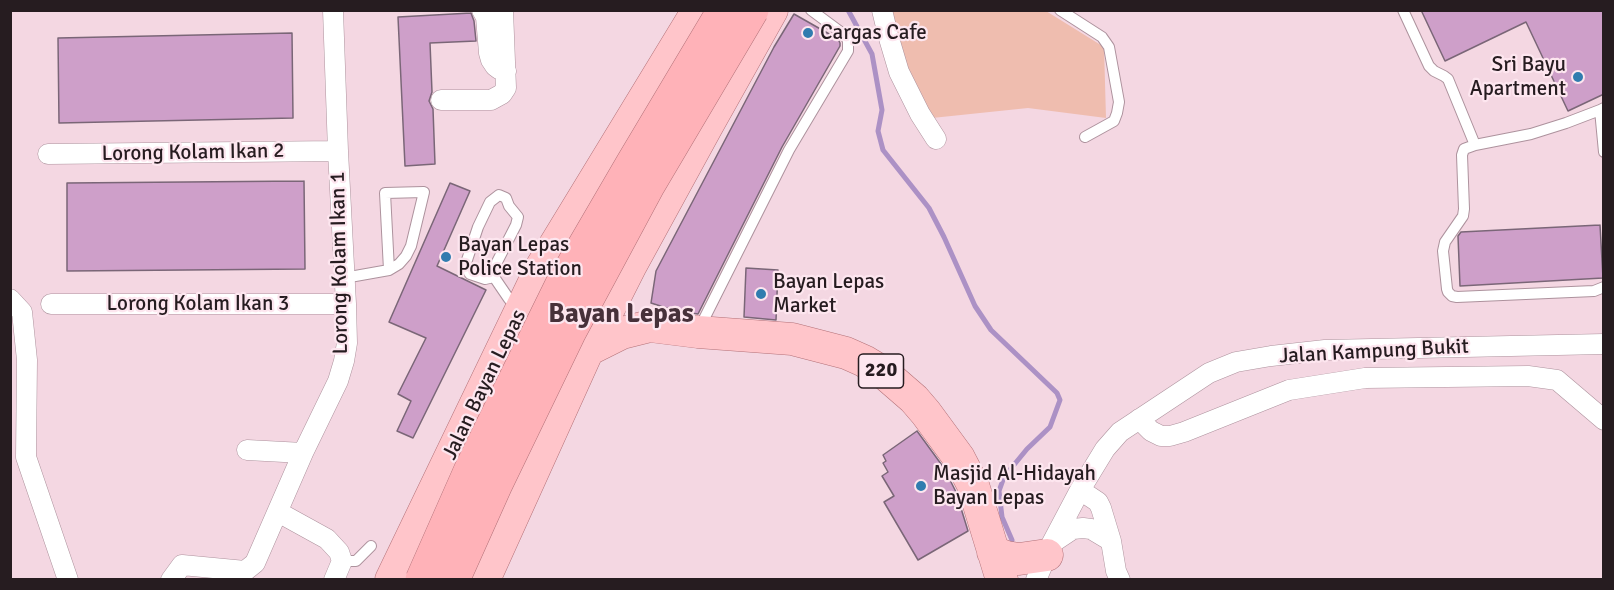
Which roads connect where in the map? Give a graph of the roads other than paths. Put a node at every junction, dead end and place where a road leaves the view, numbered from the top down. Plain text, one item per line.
1 (333, 10) edge
2 (482, 10) edge
3 (503, 10) edge
4 (698, 10) edge
5 (724, 10) edge
6 (752, 10) edge
7 (772, 10) edge
8 (811, 10) edge
9 (882, 10) edge
10 (1060, 10) edge
11 (1403, 10) edge
12 (670, 57) junction
13 (506, 71) junction
14 (649, 90) junction
15 (726, 91) junction
16 (441, 100) dead end
17 (1602, 109) edge
18 (707, 126) junction
19 (1085, 137) dead end
20 (936, 139) dead end
21 (1475, 145) junction
22 (338, 151) junction
23 (1604, 152) edge
24 (48, 154) dead end
25 (631, 265) junction
26 (389, 270) junction
27 (494, 277) junction
28 (344, 278) junction
29 (1604, 288) edge
30 (10, 299) edge
31 (51, 304) dead end
32 (346, 304) junction
33 (522, 306) junction
34 (650, 326) junction
35 (698, 332) junction
36 (1604, 344) edge
37 (588, 350) junction
38 (19, 360) edge
39 (1139, 419) junction
40 (1604, 420) edge
41 (247, 450) dead end
42 (303, 453) junction
43 (18, 460) edge
44 (1080, 490) junction
45 (278, 512) junction
46 (1111, 541) junction
47 (372, 546) dead end
48 (1045, 559) edge
49 (342, 561) junction
50 (997, 566) edge
51 (68, 579) edge
52 (171, 579) edge
53 (334, 579) edge
54 (391, 579) edge
55 (422, 579) edge
56 (453, 579) edge
57 (484, 579) edge
58 (1120, 579) edge

1 - 22 street, Lorong Kolam Ikan 1
2 - 13 street
3 - 13 street
4 - 12 main road, Jalan Bayan Lepas
5 - 55 highway, Jalan Bayan Lepas, bridge
6 - 56 highway, bridge
7 - 15 main road
8 - 35 lane
9 - 20 street
10 - 19 lane
11 - 21 lane
12 - 14 main road, Jalan Bayan Lepas
12 - 15 main road
13 - 16 street
14 - 18 main road
14 - 33 main road, Jalan Bayan Lepas
15 - 18 main road
17 - 21 lane
17 - 23 lane
18 - 25 main road
21 - 29 lane
22 - 24 street, Lorong Kolam Ikan 2
22 - 28 street, Lorong Kolam Ikan 1
25 - 34 main road
25 - 37 main road
26 - 26 lane
26 - 28 lane
27 - 27 lane
27 - 33 lane
28 - 32 street, Lorong Kolam Ikan 1
30 - 38 street
31 - 32 street, Lorong Kolam Ikan 3
32 - 42 street, Lorong Kolam Ikan 1
33 - 54 main road, Jalan Bayan Lepas
34 - 35 main road, 220
34 - 37 main road, 220
35 - 50 main road, 220
36 - 39 street, Jalan Kampung Bukit
37 - 57 main road
38 - 43 street
39 - 40 street
39 - 44 street, Jalan Kampung Bukit
41 - 42 street
42 - 45 street, Lorong Kolam Ikan 1
43 - 51 street
44 - 46 street
44 - 48 street, Jalan Kampung Bukit
45 - 49 street
45 - 52 street, Lorong Kolam Ikan 1
46 - 48 street
46 - 58 street
47 - 49 lane
48 - 50 main road
49 - 53 street

